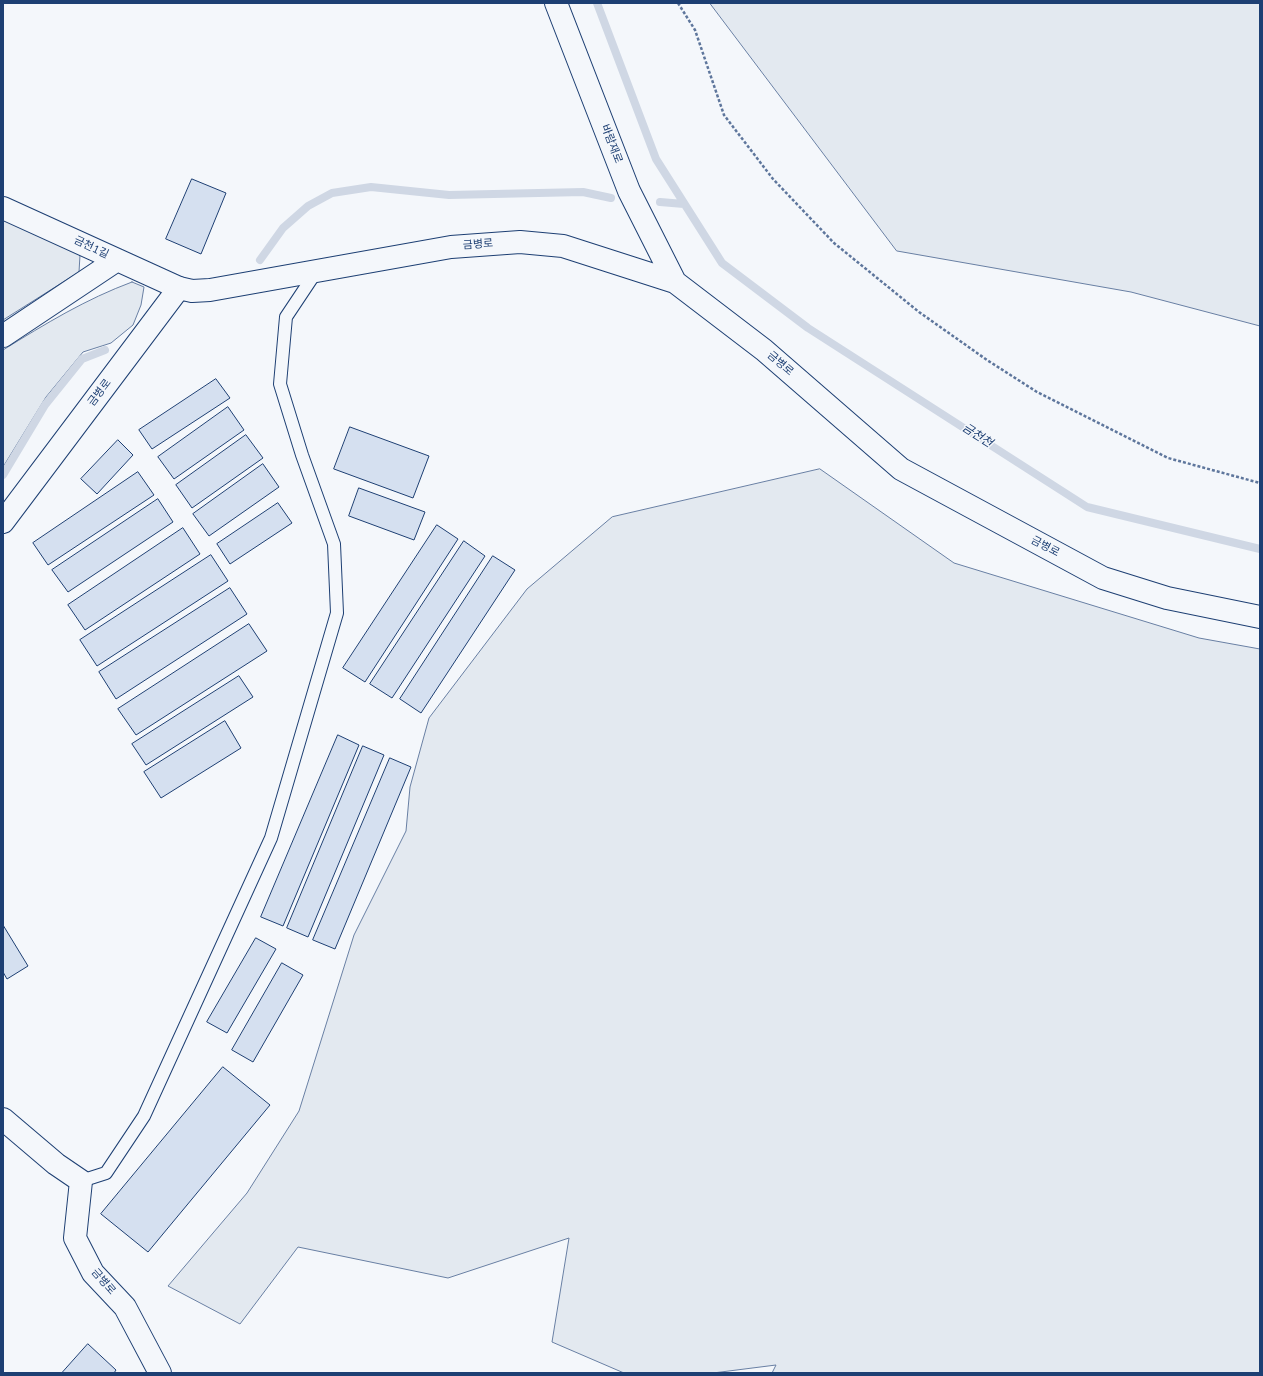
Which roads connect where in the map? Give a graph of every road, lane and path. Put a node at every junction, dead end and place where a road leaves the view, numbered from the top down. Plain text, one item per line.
1 (556, 3) edge
2 (678, 3) edge
3 (3, 208) edge
4 (117, 260) junction
5 (316, 272) junction
6 (675, 282) junction
7 (179, 288) junction
8 (3, 336) edge
9 (1260, 483) edge
10 (3, 522) edge
11 (1260, 617) edge
12 (3, 1119) edge
13 (81, 1182) junction
14 (160, 1373) edge

1 - 6 street, 바람재로
2 - 9 path
3 - 4 street, 금천1길
4 - 7 street, 금천1길
4 - 8 street
5 - 6 street, 금병로
5 - 7 street, 금병로
5 - 13 lane
6 - 11 street, 금병로
7 - 10 street, 금병로
12 - 13 street
13 - 14 street, 금병로

